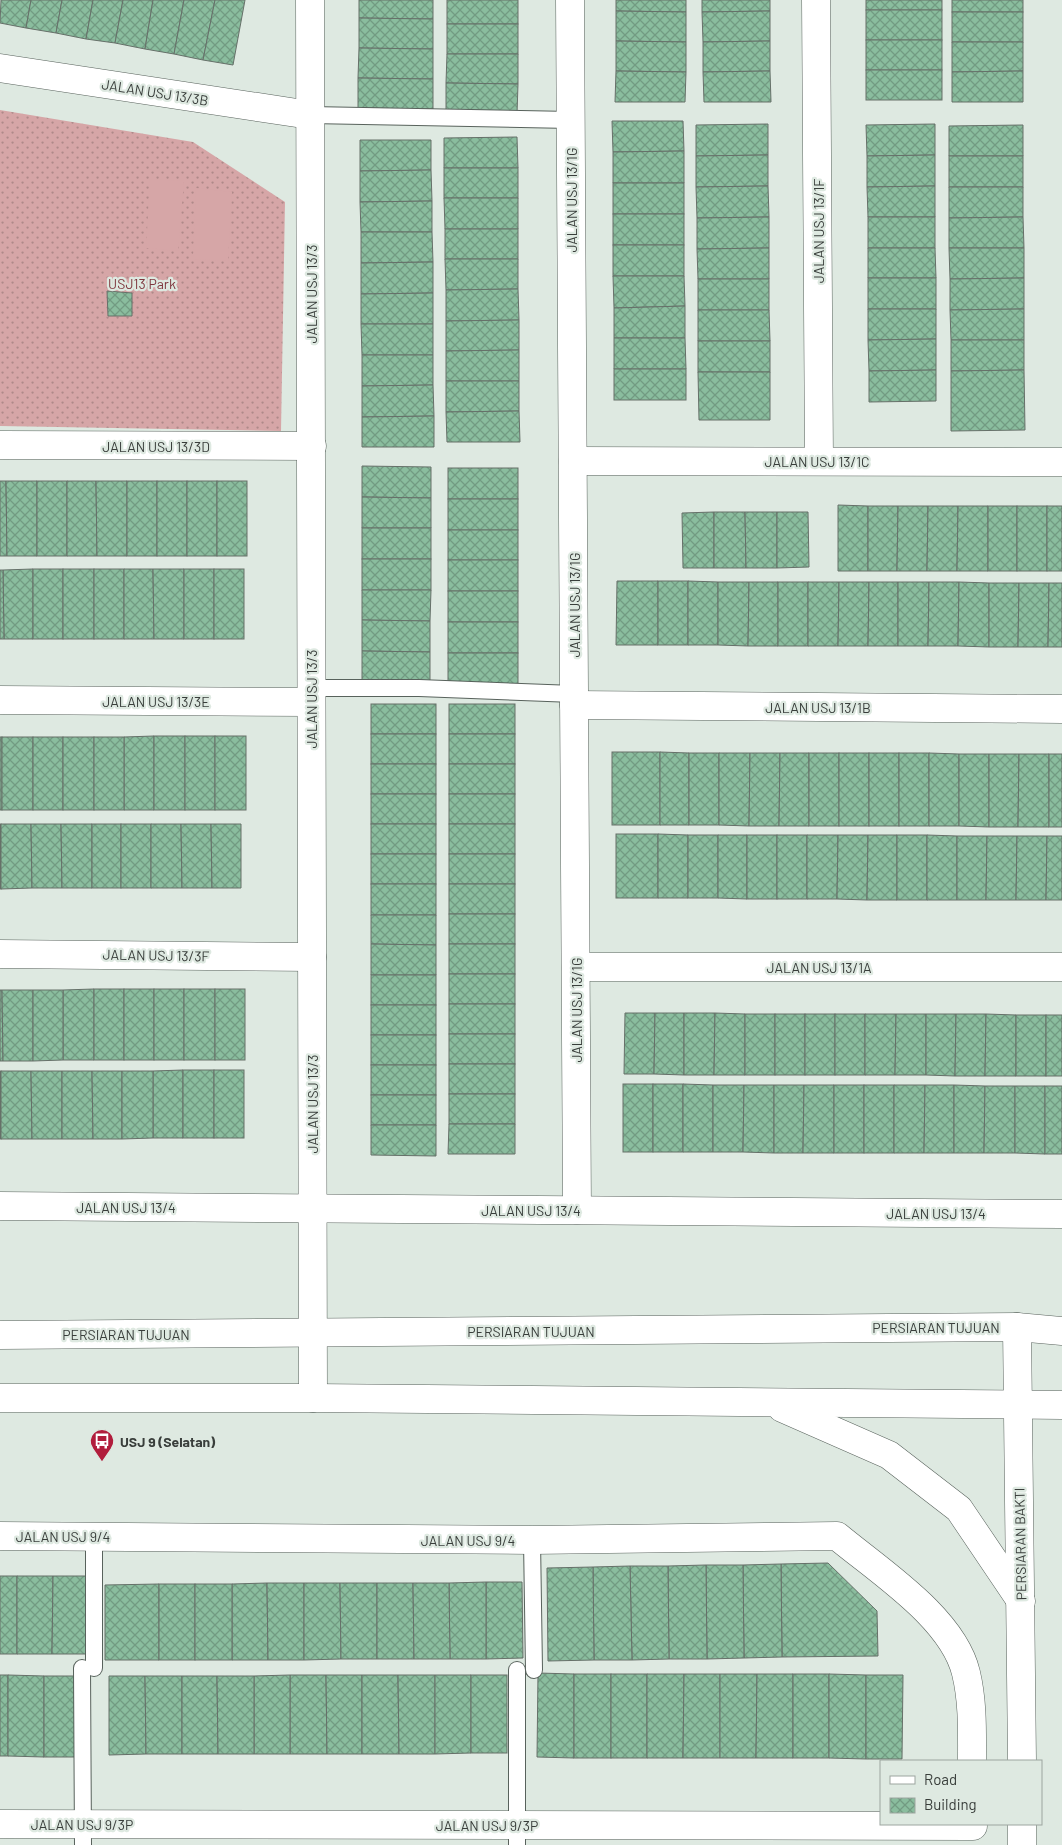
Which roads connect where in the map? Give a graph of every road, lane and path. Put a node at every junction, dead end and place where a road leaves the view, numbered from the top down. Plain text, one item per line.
1 (310, 0) edge
2 (570, 0) edge
3 (816, 0) edge
4 (0, 68) edge
5 (310, 115) junction
6 (571, 120) junction
7 (0, 445) edge
8 (312, 446) junction
9 (573, 461) junction
10 (819, 462) junction
11 (1062, 462) edge
12 (311, 695) junction
13 (574, 699) junction
14 (0, 700) edge
15 (1062, 709) edge
16 (0, 954) edge
17 (312, 957) junction
18 (576, 966) junction
19 (1062, 966) edge
20 (0, 1206) edge
21 (312, 1208) junction
22 (577, 1210) junction
23 (1062, 1214) edge
24 (1017, 1327) junction
25 (1062, 1331) edge
26 (312, 1332) junction
27 (0, 1335) edge
28 (0, 1398) edge
29 (312, 1398) junction
30 (773, 1404) junction
31 (1017, 1404) junction
32 (1062, 1405) edge
33 (0, 1536) edge
34 (94, 1536) junction
35 (532, 1540) junction
36 (1021, 1601) junction
37 (517, 1670) dead end
38 (534, 1670) dead end
39 (972, 1760) edge
40 (1022, 1760) edge
41 (0, 1824) edge
42 (1022, 1825) edge
43 (973, 1832) edge
44 (83, 1835) edge
45 (517, 1835) edge
46 (1022, 1845) edge

1 - 5 street, JALAN USJ 13/3
2 - 6 street, JALAN USJ 13/1G
3 - 10 street, JALAN USJ 13/1F
4 - 5 street, JALAN USJ 13/3B
5 - 6 lane
5 - 8 street, JALAN USJ 13/3
6 - 9 street, JALAN USJ 13/1G
7 - 8 street, JALAN USJ 13/3D
8 - 12 street, JALAN USJ 13/3
9 - 10 street, JALAN USJ 13/1C
9 - 13 street, JALAN USJ 13/1G
10 - 11 street, JALAN USJ 13/1C
12 - 13 lane
12 - 14 street, JALAN USJ 13/3E
12 - 17 street, JALAN USJ 13/3
13 - 15 street, JALAN USJ 13/1B
13 - 18 street, JALAN USJ 13/1G
16 - 17 street, JALAN USJ 13/3F
17 - 21 street, JALAN USJ 13/3
18 - 19 street, JALAN USJ 13/1A
18 - 22 street, JALAN USJ 13/1G
20 - 21 street, JALAN USJ 13/4
21 - 22 street, JALAN USJ 13/4
21 - 26 street, JALAN USJ 13/3
22 - 23 street, JALAN USJ 13/4
24 - 25 street, PERSIARAN TUJUAN
24 - 26 street, PERSIARAN TUJUAN
24 - 31 street, PERSIARAN BAKTI
26 - 27 street, PERSIARAN TUJUAN
26 - 29 street, JALAN USJ 13/3
28 - 29 street
29 - 30 street
30 - 31 street
30 - 36 street
31 - 32 street
31 - 36 street, PERSIARAN BAKTI
33 - 34 street, JALAN USJ 9/4
34 - 35 street, JALAN USJ 9/4
34 - 44 lane
35 - 38 lane
35 - 39 street, JALAN USJ 9/4
36 - 40 street, PERSIARAN BAKTI
37 - 45 lane
41 - 44 street, JALAN USJ 9/3P
42 - 46 street
43 - 45 street, JALAN USJ 9/3P
44 - 45 street, JALAN USJ 9/3P

